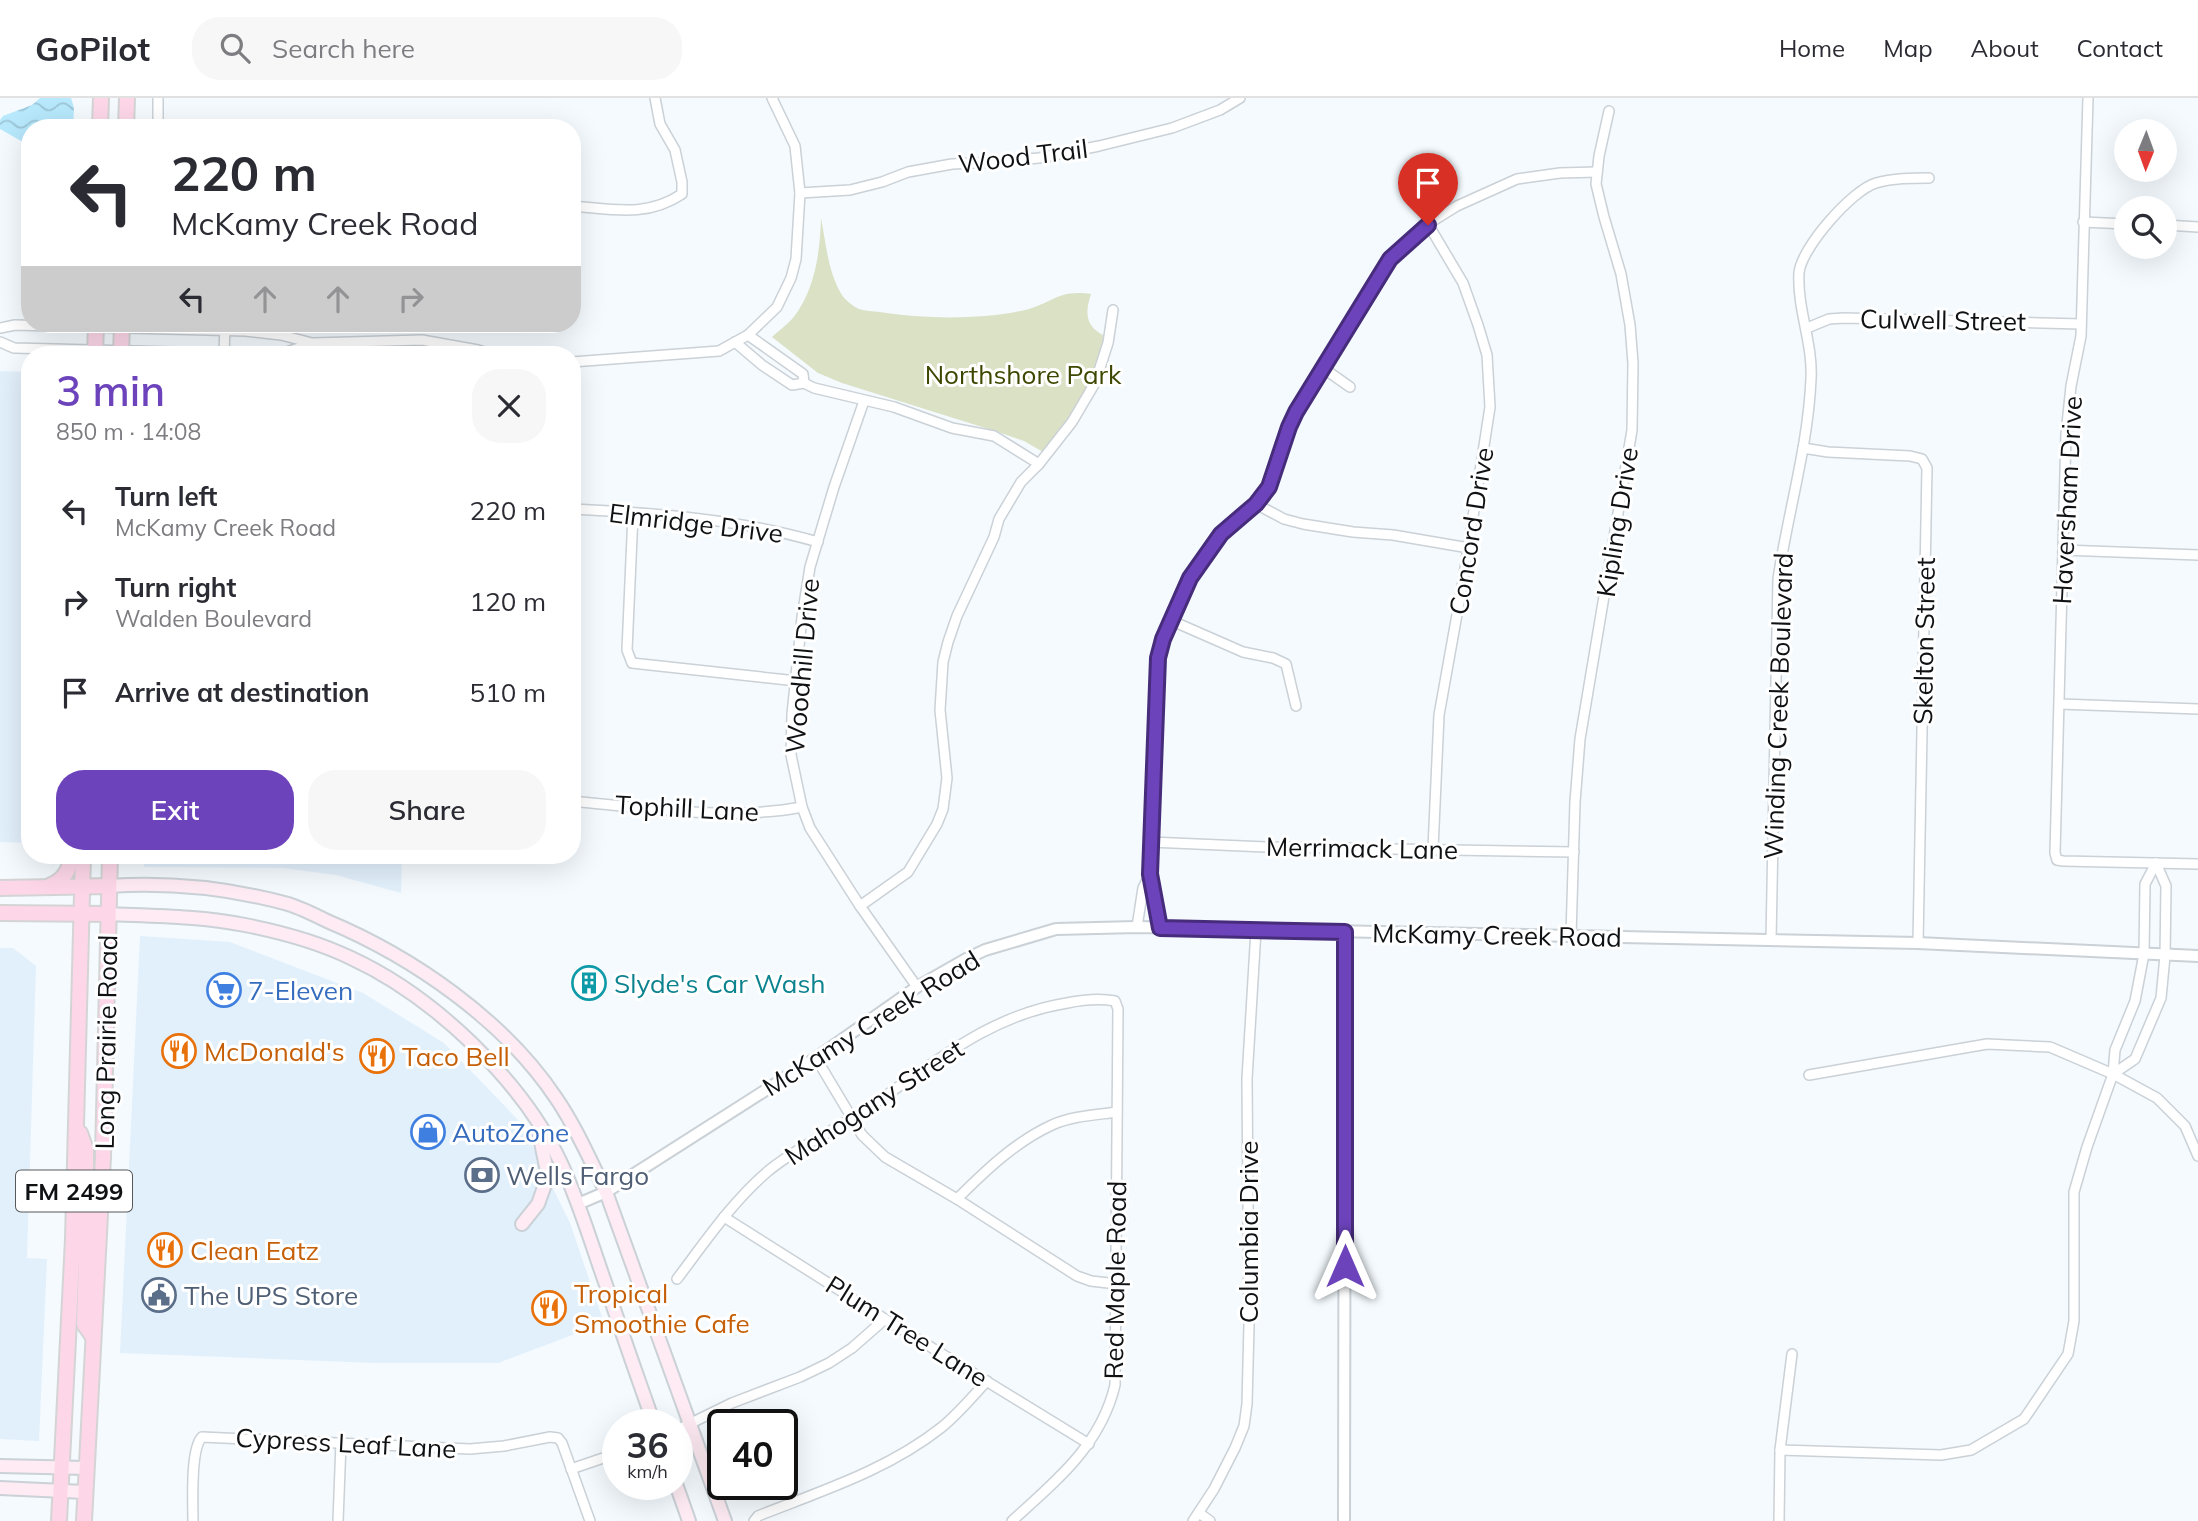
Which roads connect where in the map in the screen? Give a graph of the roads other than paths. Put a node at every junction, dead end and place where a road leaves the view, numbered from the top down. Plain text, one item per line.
1 (101, 98) edge
2 (127, 98) edge
3 (158, 98) edge
4 (655, 98) edge
5 (772, 98) edge
6 (1240, 98) edge
7 (2088, 98) edge
8 (1609, 111) dead end
9 (100, 119) edge
10 (126, 119) edge
11 (158, 119) edge
12 (1597, 173) junction
13 (1929, 178) dead end
14 (800, 193) junction
15 (581, 208) edge
16 (2083, 222) junction
17 (2114, 223) edge
18 (1428, 225) junction
19 (2177, 226) edge
20 (2198, 227) edge
21 (1113, 310) dead end
22 (2081, 324) junction
23 (21, 326) edge
24 (0, 328) edge
25 (1807, 328) junction
26 (267, 333) edge
27 (748, 335) junction
28 (0, 342) edge
29 (735, 342) junction
30 (312, 343) junction
31 (304, 346) edge
32 (456, 346) edge
33 (21, 348) edge
34 (581, 361) edge
35 (1323, 368) junction
36 (804, 383) junction
37 (1350, 387) dead end
38 (864, 401) junction
39 (1803, 448) junction
40 (1039, 464) junction
41 (1256, 504) junction
42 (581, 510) edge
43 (633, 514) junction
44 (818, 542) junction
45 (1468, 548) junction
46 (2063, 551) junction
47 (2198, 555) edge
48 (1170, 620) junction
49 (797, 681) junction
50 (2060, 705) junction
51 (1296, 706) dead end
52 (2198, 709) edge
53 (581, 802) edge
54 (802, 807) junction
55 (1150, 842) junction
56 (1433, 849) junction
57 (1574, 852) junction
58 (2156, 863) junction
59 (69, 864) edge
60 (83, 864) edge
61 (110, 864) edge
62 (2198, 864) edge
63 (1150, 874) junction
64 (109, 886) junction
65 (83, 887) junction
66 (0, 888) edge
67 (43, 888) junction
68 (860, 906) junction
69 (0, 913) edge
70 (82, 914) junction
71 (108, 914) junction
72 (1137, 927) junction
73 (1160, 928) junction
74 (1256, 930) junction
75 (1345, 932) junction
76 (1572, 936) junction
77 (1771, 940) junction
78 (1918, 943) junction
79 (2144, 954) junction
80 (2165, 956) junction
81 (2198, 956) edge
82 (917, 987) junction
83 (1115, 1001) joint
84 (464, 1002) junction
85 (449, 1022) junction
86 (816, 1058) junction
87 (2113, 1074) junction
88 (1809, 1075) dead end
89 (1117, 1112) junction
90 (853, 1118) junction
91 (77, 1122) junction
92 (537, 1123) junction
93 (2198, 1156) edge
94 (606, 1192) junction
95 (957, 1199) junction
96 (578, 1204) junction
97 (724, 1217) junction
98 (522, 1224) dead end
99 (73, 1239) junction
100 (98, 1251) junction
101 (677, 1279) dead end
102 (1117, 1284) junction
103 (886, 1319) junction
104 (93, 1337) junction
105 (1792, 1354) dead end
106 (987, 1381) junction
107 (649, 1409) edge
108 (685, 1409) edge
109 (693, 1422) edge
110 (693, 1432) edge
111 (341, 1443) junction
112 (1090, 1444) junction
113 (1780, 1450) junction
114 (602, 1458) edge
115 (0, 1466) edge
116 (62, 1468) junction
117 (86, 1468) junction
118 (571, 1469) junction
119 (0, 1488) edge
120 (61, 1490) junction
121 (85, 1492) junction
122 (682, 1500) edge
123 (1199, 1513) junction
124 (59, 1521) edge
125 (85, 1521) edge
126 (193, 1521) edge
127 (338, 1521) edge
128 (590, 1521) edge
129 (689, 1521) edge
130 (725, 1521) edge
131 (754, 1521) edge
132 (1012, 1521) edge
133 (1193, 1521) edge
134 (1210, 1521) edge
135 (1344, 1521) edge
136 (1779, 1521) edge

1 - 9 main road
2 - 10 main road
3 - 11 street
4 - 15 street
5 - 14 street
6 - 14 street, Wood Trail
7 - 16 street, Haversham Drive
8 - 12 street, Kipling Drive
12 - 18 street
12 - 57 street, Kipling Drive
13 - 25 street, Winding Creek Boulevard
14 - 27 street
16 - 17 street
16 - 22 street, Haversham Drive
18 - 35 street
18 - 45 street, Concord Drive
19 - 20 street
21 - 40 street
22 - 25 street, Culwell Street
22 - 46 street, Haversham Drive
23 - 24 street
25 - 39 street, Winding Creek Boulevard
26 - 30 street
27 - 29 street
27 - 36 street
28 - 33 street
29 - 34 street
29 - 36 street
30 - 31 street
30 - 32 street
35 - 37 street
35 - 41 street
36 - 38 street
38 - 40 street
38 - 44 street, Woodhill Drive
39 - 77 street, Winding Creek Boulevard
39 - 78 street, Skelton Street
40 - 68 street
41 - 45 street
41 - 48 street
42 - 43 street, Elmridge Drive
43 - 44 street, Elmridge Drive
43 - 49 street
44 - 49 street, Woodhill Drive
45 - 56 street, Concord Drive
46 - 47 street
46 - 50 street, Haversham Drive
48 - 51 street
48 - 55 street
49 - 54 street, Woodhill Drive
50 - 52 street
50 - 58 street, Haversham Drive
53 - 54 street, Tophill Lane
54 - 68 street, Woodhill Drive
55 - 56 street, Merrimack Lane
55 - 63 street
56 - 57 street, Merrimack Lane
57 - 76 street, Kipling Drive
58 - 62 street
58 - 79 street
58 - 80 street
59 - 67 main road
60 - 65 main road, Long Prairie Road / FM 2499
61 - 64 main road, Long Prairie Road / FM 2499
63 - 72 street
63 - 73 street
64 - 65 main road
64 - 71 main road, Long Prairie Road / FM 2499
64 - 84 main road
65 - 67 main road
65 - 70 main road, Long Prairie Road / FM 2499
66 - 67 main road
68 - 82 street, Woodhill Drive
69 - 70 main road
70 - 71 main road
70 - 91 main road, Long Prairie Road / FM 2499
71 - 85 main road
71 - 100 main road, Long Prairie Road / FM 2499
72 - 73 street, McKamy Creek Road
72 - 82 street, McKamy Creek Road
73 - 74 street, McKamy Creek Road
74 - 75 street, McKamy Creek Road
74 - 123 street, Columbia Drive
75 - 76 street, McKamy Creek Road
75 - 135 street
76 - 77 street, McKamy Creek Road
77 - 78 street, McKamy Creek Road
78 - 79 street, McKamy Creek Road
79 - 80 street, McKamy Creek Road
79 - 87 street
80 - 81 street, McKamy Creek Road
80 - 87 street
82 - 86 street, McKamy Creek Road
83 - 89 street, Red Maple Road
83 - 90 street, Mahogany Street
84 - 85 main road
84 - 94 main road
85 - 92 main road
86 - 90 street
86 - 94 street, McKamy Creek Road
87 - 88 street
87 - 93 street
87 - 113 street
89 - 95 street
89 - 102 street, Red Maple Road
90 - 95 street
90 - 97 street, Mahogany Street
91 - 99 main road, Long Prairie Road / FM 2499
91 - 100 main road
92 - 96 main road
92 - 98 main road
94 - 96 street, McKamy Creek Road
94 - 108 main road
95 - 102 street
96 - 107 main road
97 - 101 street, Mahogany Street
97 - 103 street, Plum Tree Lane
99 - 104 main road
99 - 116 main road, Long Prairie Road / FM 2499
100 - 104 main road, Long Prairie Road / FM 2499
102 - 112 street, Red Maple Road
103 - 106 street, Plum Tree Lane
103 - 109 street
104 - 117 main road, Long Prairie Road / FM 2499
105 - 113 street
106 - 112 street, Plum Tree Lane
106 - 131 street
110 - 130 main road
111 - 118 street, Cypress Leaf Lane
111 - 126 street, Cypress Leaf Lane
111 - 127 street
112 - 132 street, Red Maple Road
113 - 136 street
114 - 118 street
115 - 116 main road
116 - 117 main road
116 - 120 main road, Long Prairie Road / FM 2499
117 - 121 main road, Long Prairie Road / FM 2499
118 - 128 street
119 - 120 main road
120 - 121 main road
120 - 124 main road, Long Prairie Road / FM 2499
121 - 125 main road, Long Prairie Road / FM 2499
122 - 129 main road
123 - 133 street, Columbia Drive
123 - 134 street

